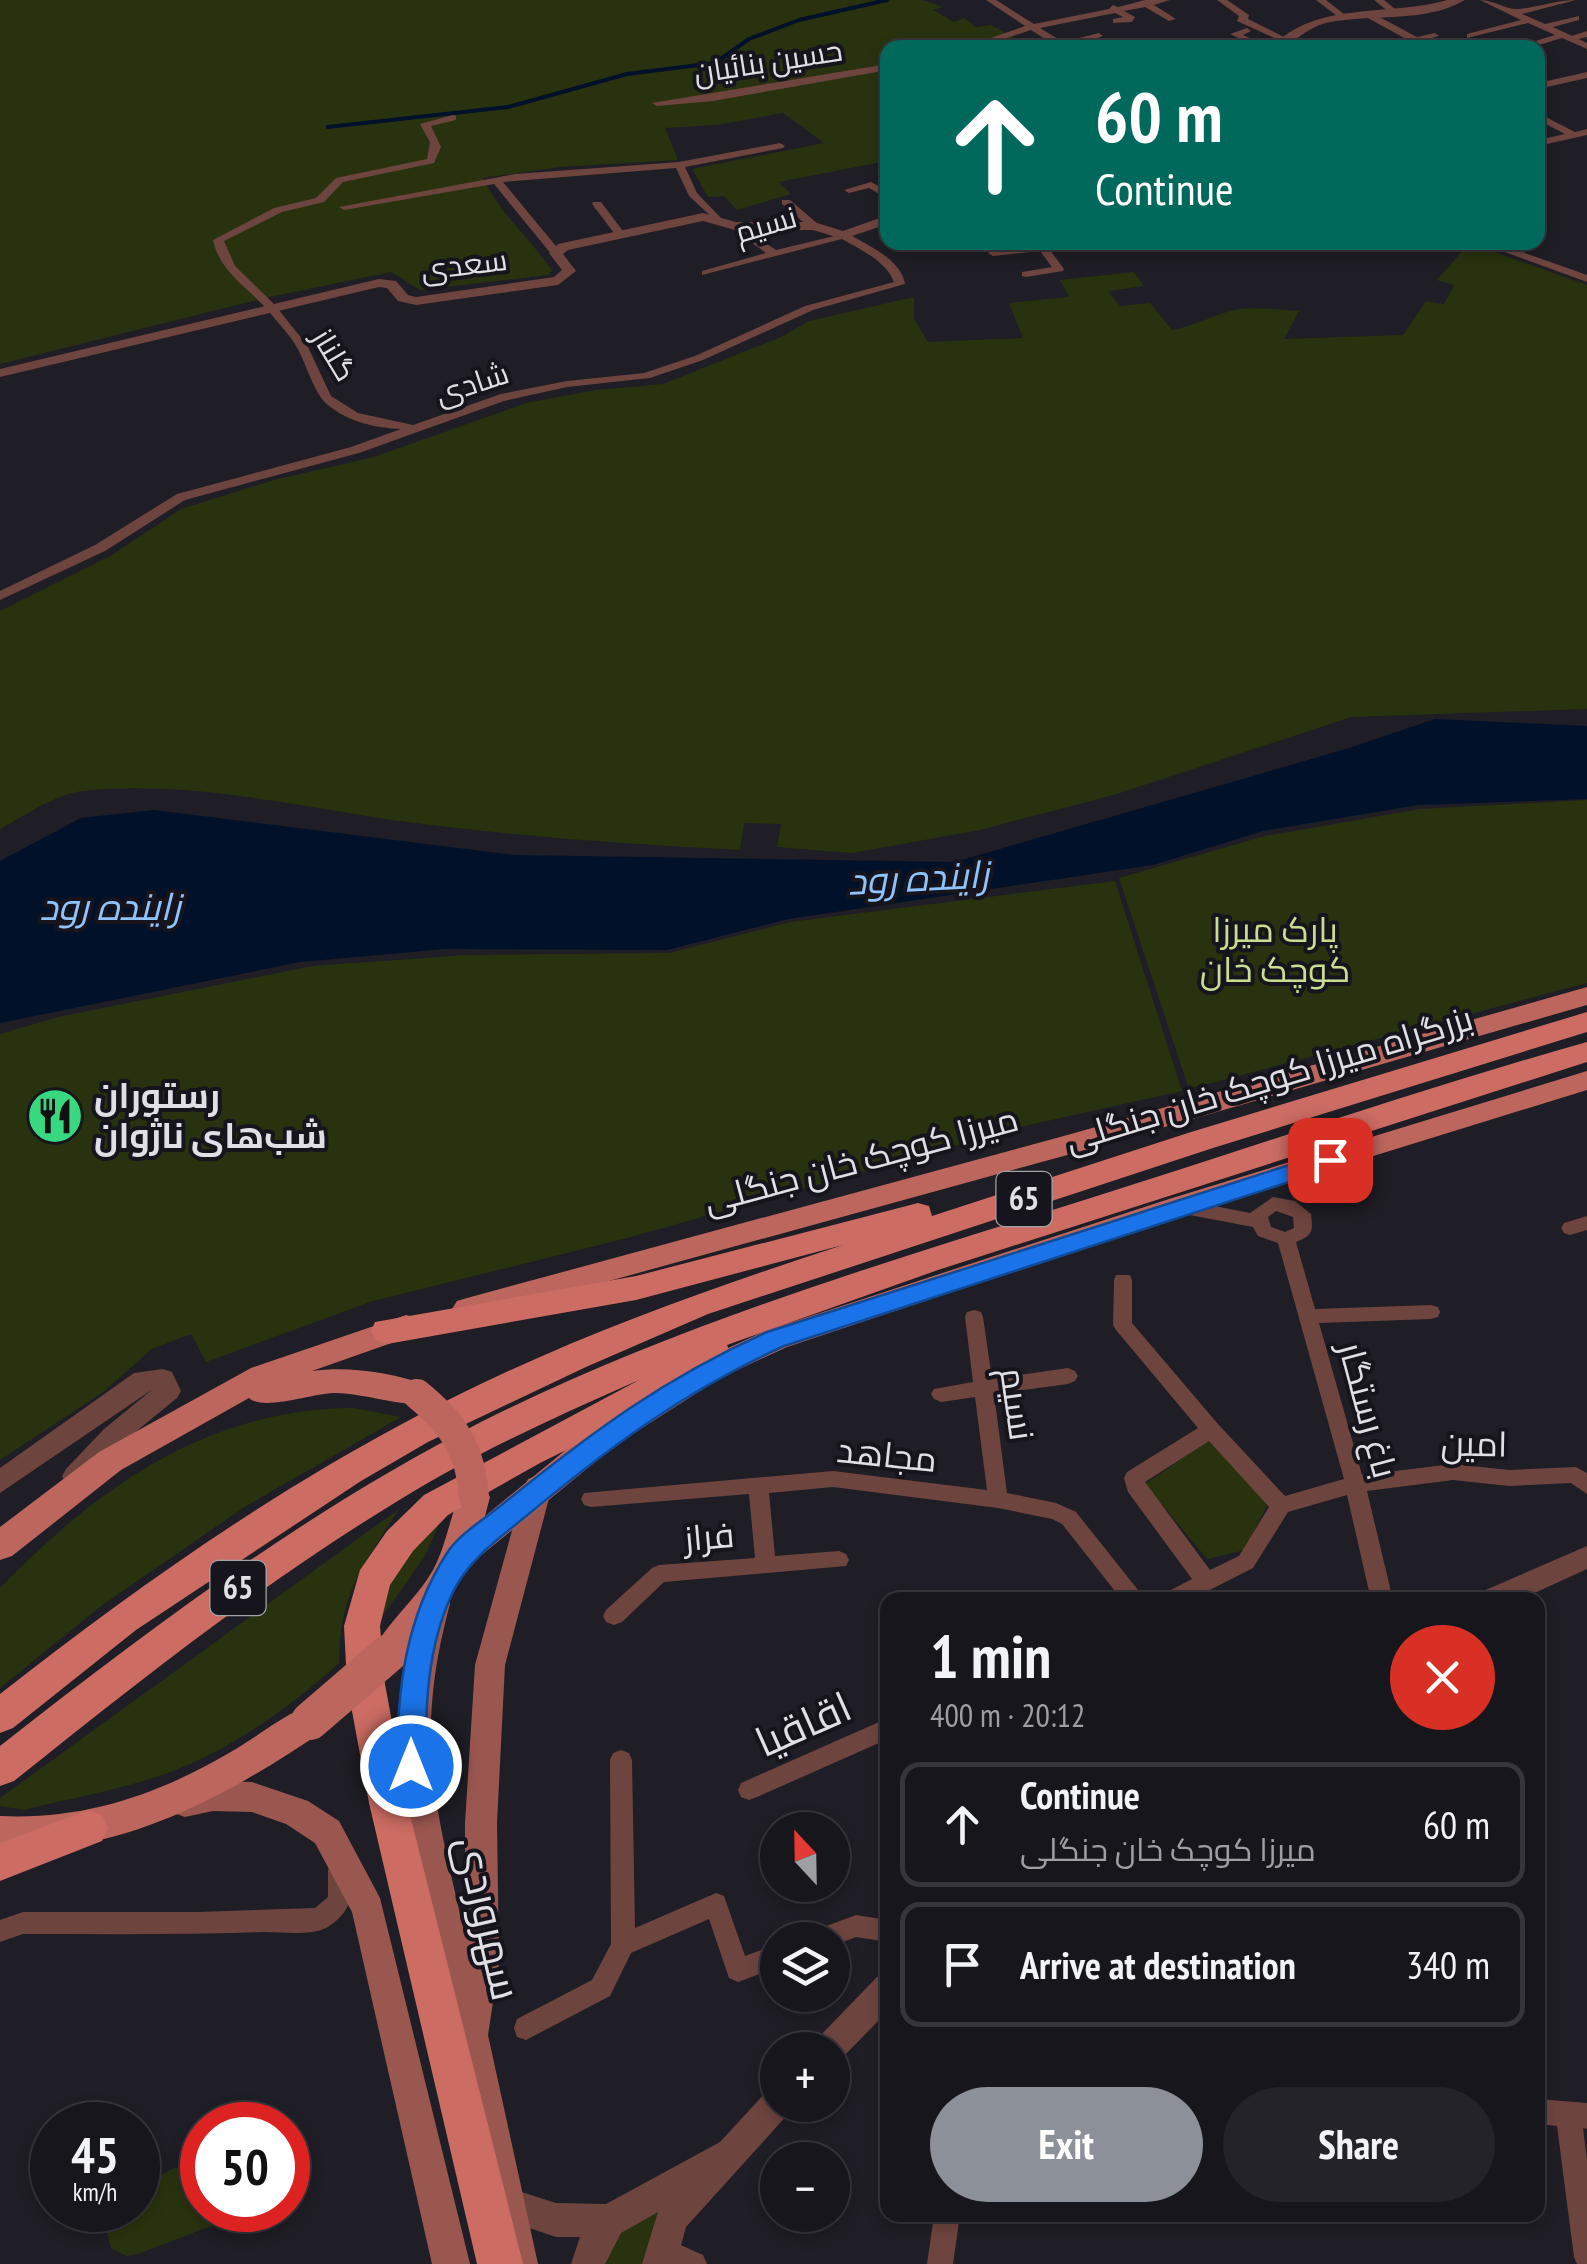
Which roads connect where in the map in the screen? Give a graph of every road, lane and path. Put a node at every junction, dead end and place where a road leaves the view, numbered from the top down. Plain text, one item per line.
1 (991, 0) edge
2 (1166, 0) edge
3 (1221, 0) edge
4 (1320, 0) edge
5 (1378, 0) edge
6 (1459, 0) edge
7 (1484, 0) edge
8 (1572, 0) edge
9 (1145, 3) junction
10 (1091, 4) dead end
11 (1108, 9) junction
12 (1005, 11) junction
13 (1514, 13) junction
14 (1340, 14) junction
15 (1366, 14) junction
16 (1397, 14) junction
17 (985, 15) dead end
18 (1576, 18) dead end
19 (1172, 19) dead end
20 (1530, 20) junction
21 (1116, 21) dead end
22 (1034, 26) junction
23 (1544, 26) junction
24 (1247, 31) dead end
25 (1587, 34) edge
26 (1099, 36) dead end
27 (1436, 36) dead end
28 (1470, 36) dead end
29 (1568, 37) junction
30 (991, 40) edge
31 (1055, 40) edge
32 (1085, 40) edge
33 (1259, 40) edge
34 (1270, 40) edge
35 (1283, 40) edge
36 (1414, 40) joint
37 (1545, 42) edge
38 (1587, 46) edge
39 (880, 70) edge
40 (1587, 75) edge
41 (1545, 84) edge
42 (657, 104) dead end
43 (453, 118) dead end
44 (1545, 120) edge
45 (1587, 132) edge
46 (1574, 134) junction
47 (1545, 141) edge
48 (780, 146) dead end
49 (430, 161) junction
50 (679, 164) junction
51 (496, 180) junction
52 (451, 188) junction
53 (849, 190) dead end
54 (880, 191) edge
55 (786, 202) dead end
56 (597, 204) dead end
57 (344, 207) dead end
58 (716, 218) junction
59 (880, 222) edge
60 (736, 226) junction
61 (814, 226) junction
62 (621, 235) junction
63 (843, 235) junction
64 (1011, 250) edge
65 (1044, 250) edge
66 (1505, 250) edge
67 (556, 252) junction
68 (993, 253) dead end
69 (775, 254) junction
70 (706, 273) dead end
71 (1026, 274) dead end
72 (1587, 279) edge
73 (270, 306) junction
74 (0, 372) edge
75 (422, 427) junction
76 (0, 596) edge
77 (1587, 996) edge
78 (1587, 1022) edge
79 (1587, 1052) edge
80 (1587, 1080) edge
81 (1202, 1140) junction
82 (1290, 1172) junction
83 (1281, 1204) junction
84 (1179, 1206) junction
85 (1258, 1221) junction
86 (1286, 1239) junction
87 (1123, 1280) dead end
88 (787, 1308) junction
89 (1431, 1312) dead end
90 (1308, 1316) junction
91 (974, 1318) dead end
92 (387, 1331) junction
93 (1068, 1376) dead end
94 (981, 1387) junction
95 (942, 1394) dead end
96 (482, 1419) junction
97 (167, 1428) junction
98 (1211, 1430) junction
99 (0, 1482) edge
100 (1354, 1484) junction
101 (758, 1486) junction
102 (1587, 1486) edge
103 (538, 1487) junction
104 (590, 1499) dead end
105 (998, 1500) junction
106 (48, 1504) junction
107 (1282, 1506) junction
108 (0, 1546) edge
109 (459, 1556) junction
110 (1587, 1557) edge
111 (839, 1560) dead end
112 (766, 1566) junction
113 (1207, 1582) junction
114 (439, 1592) junction
115 (1129, 1592) edge
116 (1186, 1592) edge
117 (1380, 1592) edge
118 (1508, 1592) edge
119 (614, 1616) dead end
120 (0, 1716) edge
121 (880, 1732) edge
122 (621, 1760) dead end
123 (0, 1769) edge
124 (749, 1790) dead end
125 (145, 1810) junction
126 (88, 1828) junction
127 (0, 1833) edge
128 (339, 1855) junction
129 (0, 1862) edge
130 (850, 1928) edge
131 (0, 1930) edge
132 (880, 1930) edge
133 (622, 1944) junction
134 (760, 1962) edge
135 (880, 1996) edge
136 (526, 2028) dead end
137 (845, 2032) edge
138 (473, 2045) junction
139 (1545, 2113) edge
140 (1577, 2115) edge
141 (760, 2121) edge
142 (727, 2155) junction
143 (508, 2205) junction
144 (609, 2222) junction
145 (946, 2222) edge
146 (661, 2257) edge
147 (1587, 2257) edge
148 (451, 2264) edge
149 (500, 2264) edge
150 (520, 2264) edge
151 (588, 2264) edge
152 (694, 2264) edge
153 (940, 2264) edge

1 - 12 street
2 - 9 street
3 - 34 street
4 - 14 street
5 - 16 street
6 - 16 street
7 - 13 street
8 - 13 street
9 - 11 street
9 - 19 street
10 - 11 street
11 - 21 street
11 - 22 street
12 - 17 street
12 - 22 street
13 - 20 street
14 - 15 street
14 - 35 street
15 - 16 street
15 - 36 street
18 - 23 street
20 - 23 street
20 - 28 street
22 - 30 street
22 - 31 street
23 - 29 street
24 - 33 street
25 - 29 street
26 - 32 street
27 - 36 street
29 - 37 street
29 - 38 street
39 - 42 street, حسین بنائیان
40 - 41 street
43 - 49 street
44 - 46 street
45 - 46 street
46 - 47 street
48 - 50 street
49 - 52 street
49 - 73 street, گلناز
50 - 51 street
50 - 58 street
51 - 52 street
51 - 67 street
52 - 57 street
53 - 54 street
55 - 61 street
56 - 62 street
58 - 60 street
58 - 62 street, سعدی
59 - 63 street
60 - 61 street
60 - 69 street
61 - 63 street
62 - 67 street, سعدی
63 - 69 street, نسیم
63 - 75 street, شادی
64 - 68 street
65 - 71 street
66 - 72 street
67 - 73 street, سعدی
69 - 70 street, نسیم
73 - 74 street, سعدی
73 - 75 street, گلناز
75 - 76 street, شادی
77 - 92 main road, میرزا کوچک خان جنگلی
78 - 81 highway, بزرگراه میرزا کوچک خان جنگلی / 65
79 - 88 highway, بزرگراه میرزا کوچک خان جنگلی / 65
80 - 82 main road
81 - 92 highway
81 - 96 highway, بزرگراه میرزا کوچک خان جنگلی / 65
82 - 83 street
82 - 84 main road
83 - 85 street
83 - 86 street, باغ رستگار
84 - 85 street
84 - 103 main road
85 - 86 street
86 - 90 street, باغ رستگار
87 - 98 street
88 - 96 highway, بزرگراه میرزا کوچک خان جنگلی / 65
88 - 149 highway
89 - 90 street
90 - 100 street, باغ رستگار
91 - 94 street, نسیم
92 - 97 main road, میرزا کوچک خان جنگلی
93 - 94 street
94 - 95 street
94 - 105 street, نسیم
96 - 120 highway, 65
96 - 123 highway, 65
97 - 106 main road
97 - 109 main road, bridge
98 - 107 street
98 - 113 street
99 - 106 street
100 - 102 street, امین
100 - 107 street, امین
100 - 117 street, باغ رستگار
101 - 104 street, مجاهد
101 - 105 street, مجاهد
101 - 112 street
103 - 109 main road
103 - 138 main road
105 - 115 street, مجاهد
106 - 108 main road
107 - 113 street
109 - 114 main road
110 - 118 street
111 - 112 street, فراز
112 - 119 street, فراز
113 - 116 street
114 - 125 main road, bridge
114 - 138 main road, سهروردی
121 - 124 street, اقاقیا
122 - 133 street
125 - 126 main road
125 - 128 main road
126 - 127 main road
126 - 129 highway
128 - 131 street
128 - 148 main road
130 - 132 street
133 - 134 street
133 - 136 street
135 - 137 street
138 - 143 main road, سهروردی
139 - 140 street
140 - 147 street
141 - 142 street
142 - 144 street
142 - 146 street
143 - 144 street
143 - 150 main road, سهروردی
144 - 151 street
145 - 153 street
146 - 152 street

